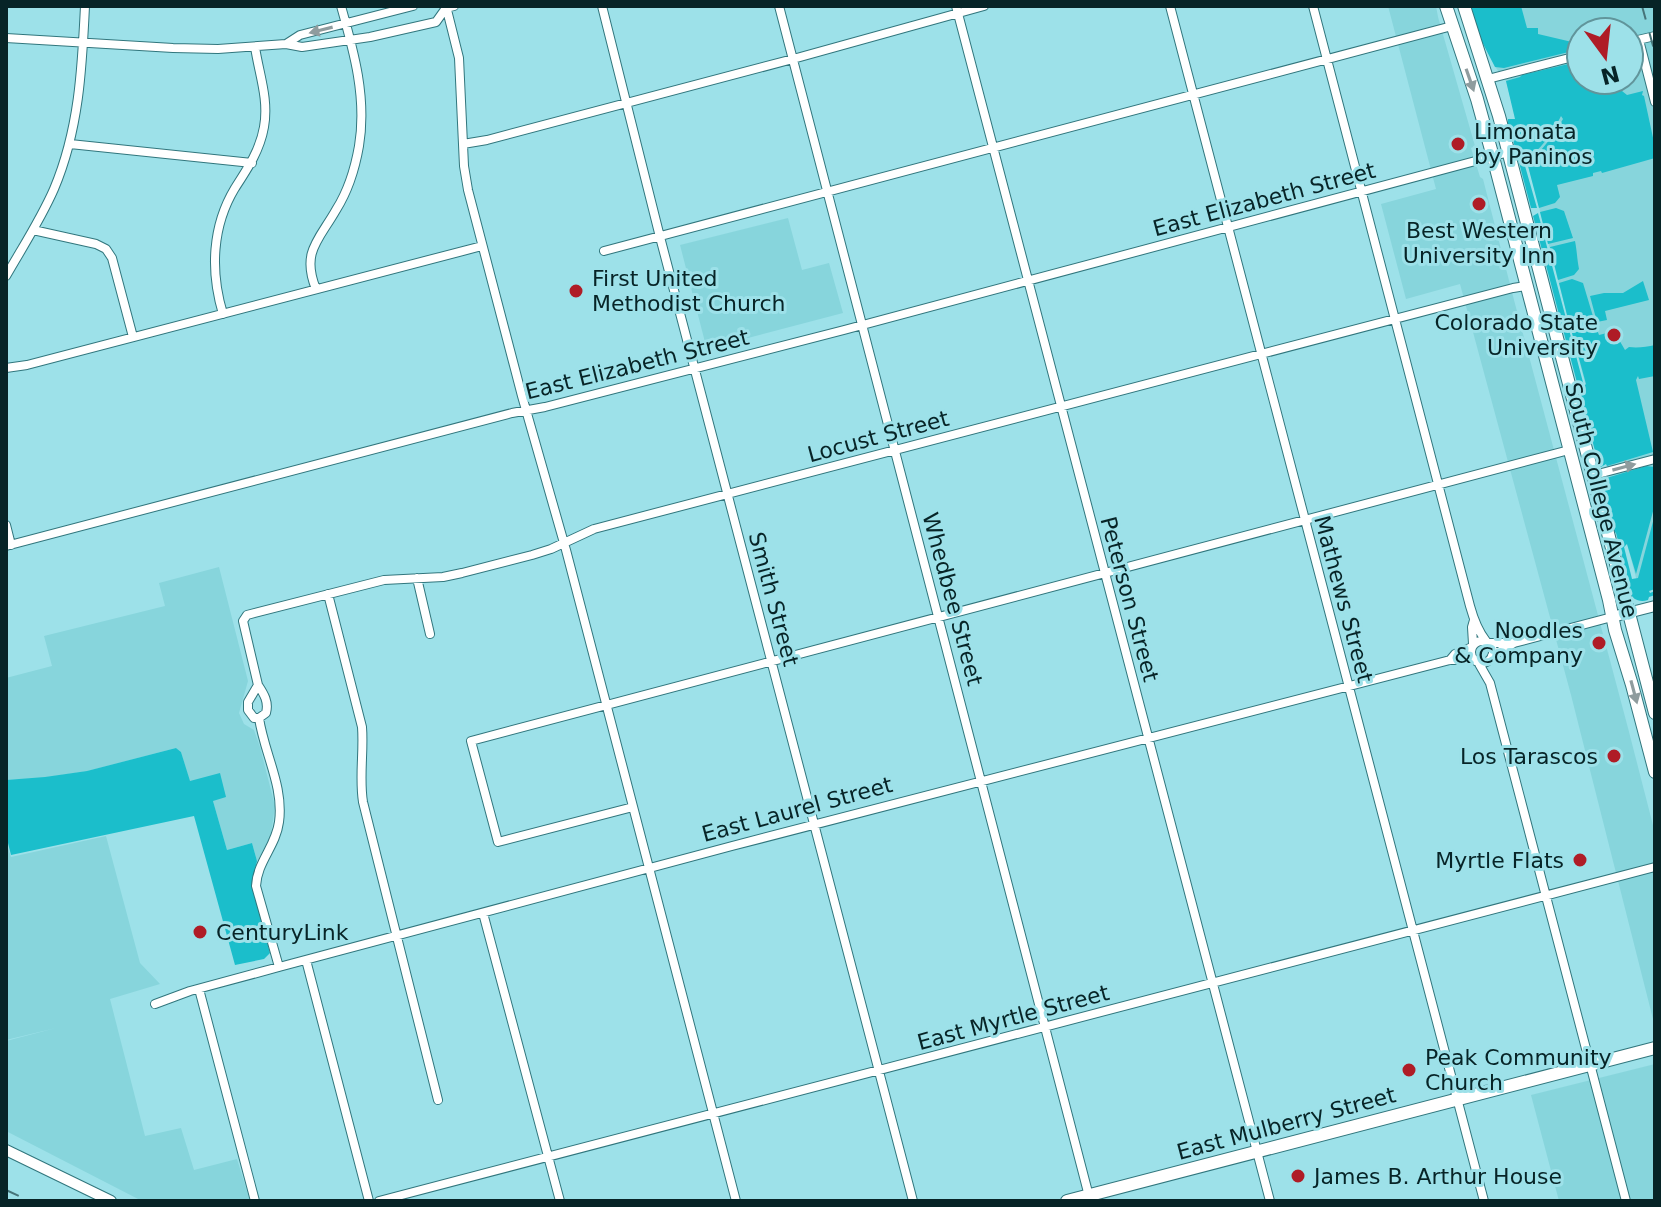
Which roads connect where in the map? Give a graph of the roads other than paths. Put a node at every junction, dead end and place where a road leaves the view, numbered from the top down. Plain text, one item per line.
1 (85, 6) edge
2 (341, 6) edge
3 (413, 6) edge
4 (447, 6) edge
5 (602, 6) edge
6 (779, 6) edge
7 (984, 6) edge
8 (1170, 6) edge
9 (1313, 6) edge
10 (1446, 6) edge
11 (1464, 6) edge
12 (956, 10) edge
13 (346, 24) junction
14 (1452, 26) junction
15 (6, 38) edge
16 (350, 40) junction
17 (83, 43) junction
18 (286, 44) junction
19 (255, 47) junction
20 (793, 59) junction
21 (1565, 59) edge
22 (1327, 61) junction
23 (1645, 73) edge
24 (1488, 79) junction
25 (1193, 95) junction
26 (627, 102) junction
27 (1655, 102) edge
28 (70, 144) junction
29 (463, 144) junction
30 (993, 147) junction
31 (1509, 152) junction
32 (1493, 157) junction
33 (252, 163) junction
34 (1361, 191) junction
35 (829, 192) junction
36 (1228, 227) junction
37 (33, 230) junction
38 (660, 237) junction
39 (482, 246) junction
40 (604, 251) dead end
41 (6, 276) edge
42 (1028, 281) junction
43 (1526, 286) junction
44 (316, 289) junction
45 (223, 314) junction
46 (1394, 319) junction
47 (862, 325) junction
48 (1554, 328) junction
49 (133, 337) junction
50 (1261, 354) junction
51 (6, 368) edge
52 (696, 369) junction
53 (1061, 407) junction
54 (527, 410) junction
55 (895, 450) junction
56 (1569, 450) junction
57 (1655, 459) edge
58 (1593, 474) junction
59 (1438, 485) junction
60 (728, 494) junction
61 (1305, 520) junction
62 (6, 525) edge
63 (564, 542) junction
64 (9, 545) edge
65 (1105, 573) junction
66 (417, 578) junction
67 (328, 594) junction
68 (1655, 606) edge
69 (1629, 613) junction
70 (939, 617) junction
71 (1612, 617) junction
72 (1474, 620) junction
73 (430, 634) dead end
74 (1488, 642) junction
75 (1514, 643) junction
76 (1472, 646) junction
77 (1491, 658) junction
78 (1450, 660) junction
79 (771, 661) junction
80 (1476, 661) junction
81 (1490, 683) junction
82 (258, 685) junction
83 (1349, 686) junction
84 (606, 704) junction
85 (1655, 713) edge
86 (259, 718) junction
87 (1148, 738) junction
88 (1655, 772) edge
89 (981, 782) junction
90 (633, 807) junction
91 (814, 825) junction
92 (1655, 867) edge
93 (649, 868) junction
94 (1546, 895) junction
95 (483, 913) junction
96 (1413, 930) junction
97 (396, 936) junction
98 (306, 960) junction
99 (279, 967) junction
100 (1213, 983) junction
101 (199, 989) junction
102 (155, 1004) dead end
103 (1045, 1027) junction
104 (1655, 1048) edge
105 (1590, 1064) junction
106 (878, 1071) junction
107 (1457, 1099) junction
108 (438, 1100) dead end
109 (713, 1114) junction
110 (6, 1150) edge
111 (1257, 1151) junction
112 (548, 1157) junction
113 (1090, 1198) edge
114 (111, 1201) edge
115 (255, 1201) edge
116 (369, 1201) edge
117 (379, 1201) edge
118 (560, 1201) edge
119 (736, 1201) edge
120 (913, 1201) edge
121 (1067, 1201) edge
122 (1270, 1201) edge
123 (1484, 1201) edge
124 (1626, 1201) edge

1 - 17 street
2 - 13 street
3 - 13 street
4 - 16 street
4 - 29 street
5 - 26 street, Smith Street
6 - 20 street, Whedbee Street
7 - 12 street
8 - 25 street, Mathews Street
9 - 22 street
10 - 14 highway, South College Avenue
11 - 24 highway, South College Avenue
12 - 20 street
12 - 30 street, Peterson Street
13 - 16 street
13 -> 18 street
14 - 22 street
14 -> 32 highway, South College Avenue
15 - 17 street
16 - 18 street
16 - 44 street
17 - 19 street
17 - 28 street
18 - 19 street
19 - 33 street
20 - 26 street
20 - 35 street, Whedbee Street
21 - 24 street
22 - 25 street
22 - 34 street
23 - 27 street
24 - 31 highway, South College Avenue
25 - 30 street
25 - 36 street, Mathews Street
26 - 29 street
26 - 38 street, Smith Street
28 - 33 street
28 - 37 street
29 - 39 street
30 - 35 street
30 - 42 street, Peterson Street
31 - 32 street, East Elizabeth Street
31 - 48 highway, South College Avenue
32 - 34 street, East Elizabeth Street
32 - 43 highway, South College Avenue
33 - 45 street
34 - 36 street, East Elizabeth Street
34 - 46 street
35 - 38 street
35 - 47 street, Whedbee Street
36 - 42 street, East Elizabeth Street
36 - 50 street, Mathews Street
37 - 41 street
37 - 49 street
38 - 40 street
38 - 52 street, Smith Street
39 - 44 street
39 - 54 street
42 - 47 street, East Elizabeth Street
42 - 53 street, Peterson Street
43 - 46 street, Locust Street
43 - 48 highway
43 - 56 highway, South College Avenue
44 - 45 street
45 - 49 street
46 - 50 street, Locust Street
46 - 59 street
47 - 52 street, East Elizabeth Street
47 - 55 street, Whedbee Street
48 - 58 highway, South College Avenue
49 - 51 street
50 - 53 street, Locust Street
50 - 61 street, Mathews Street
52 - 54 street, East Elizabeth Street
52 - 60 street, Smith Street
53 - 55 street, Locust Street
53 - 65 street, Peterson Street
54 - 63 street
54 - 64 street, East Elizabeth Street
55 - 60 street, Locust Street
55 - 70 street, Whedbee Street
56 - 58 highway
56 - 59 street
56 - 71 highway, South College Avenue
58 -> 57 street
58 - 69 highway, South College Avenue
59 - 61 street
59 - 72 street
60 - 63 street, Locust Street
60 - 79 street, Smith Street
61 - 65 street
61 - 83 street, Mathews Street
62 - 64 street
63 - 66 street, Locust Street
63 - 84 street
65 - 70 street
65 - 87 street, Peterson Street
66 - 67 street, Locust Street
66 - 73 street
67 - 82 street, Locust Street
67 - 97 street
68 - 69 main road
69 - 71 main road
69 - 85 highway, South College Avenue
70 - 79 street
70 - 89 street, Whedbee Street
71 - 75 street
71 -> 88 highway, South College Avenue
72 - 74 street
72 - 76 street
74 - 75 street
74 - 76 street
74 - 77 street
75 - 77 street
76 - 78 street, East Laurel Street
76 - 80 street
77 - 80 street
77 - 81 street
78 - 80 street, East Laurel Street
78 - 83 street, East Laurel Street
79 - 84 street
79 - 91 street, Smith Street
80 - 81 street
81 - 94 street
82 - 86 street
82 - 86 street
83 - 87 street, East Laurel Street
83 - 96 street, Mathews Street
84 - 90 street
84 - 90 street
86 - 99 street
87 - 89 street, East Laurel Street
87 - 100 street, Peterson Street
89 - 91 street, East Laurel Street
89 - 103 street, Whedbee Street
90 - 93 street
91 - 93 street, East Laurel Street
91 - 106 street, Smith Street
92 - 94 street, East Myrtle Street
93 - 95 street, East Laurel Street
93 - 109 street
94 - 96 street, East Myrtle Street
94 - 105 street
95 - 97 street, East Laurel Street
95 - 112 street
96 - 100 street, East Myrtle Street
96 - 107 street, Mathews Street
97 - 98 street, East Laurel Street
97 - 108 street
98 - 99 street, East Laurel Street
98 - 116 street
99 - 101 street, East Laurel Street
100 - 103 street, East Myrtle Street
100 - 111 street, Peterson Street
101 - 102 street, East Laurel Street
101 - 115 street
103 - 106 street, East Myrtle Street
103 - 113 street, Whedbee Street
104 - 105 highway, East Mulberry Street
105 - 107 highway, East Mulberry Street
105 - 124 street
106 - 109 street, East Myrtle Street
106 - 120 street, Smith Street
107 - 111 highway, East Mulberry Street
107 - 123 street, Mathews Street
109 - 112 street, East Myrtle Street
109 - 119 street
110 - 114 main road
111 - 113 highway, East Mulberry Street
111 - 122 street, Peterson Street
112 - 117 street, East Myrtle Street
112 - 118 street
113 - 121 highway, East Mulberry Street

